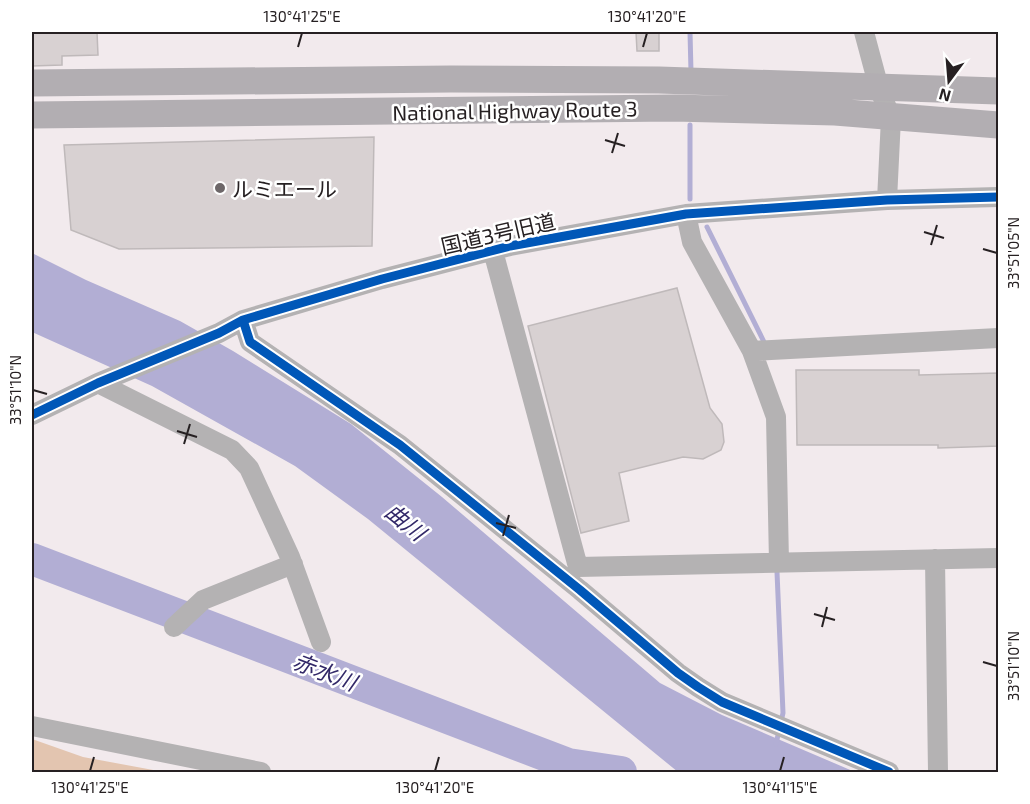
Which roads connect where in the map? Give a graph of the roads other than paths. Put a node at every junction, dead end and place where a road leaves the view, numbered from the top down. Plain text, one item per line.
1 (864, 32) edge
2 (32, 83) edge
3 (879, 88) junction
4 (999, 91) edge
5 (32, 116) edge
6 (891, 118) junction
7 (999, 125) edge
8 (999, 197) edge
9 (887, 200) junction
10 (686, 214) junction
11 (493, 250) junction
12 (243, 320) junction
13 (999, 339) edge
14 (752, 351) junction
15 (98, 383) junction
16 (32, 415) edge
17 (999, 558) edge
18 (935, 559) junction
19 (779, 562) junction
20 (293, 564) junction
21 (174, 627) dead end
22 (321, 642) dead end
23 (32, 726) edge
24 (261, 772) edge
25 (889, 772) edge
26 (939, 772) edge

1 - 3 street
2 - 3 highway, National Highway Route 3
3 - 4 highway, National Highway Route 3
3 - 6 street
5 - 6 highway, National Highway Route 3
6 - 7 highway, National Highway Route 3
6 - 9 street
8 - 9 street, 国道3号旧道
9 - 10 street, 国道3号旧道
10 - 11 street, 国道3号旧道
10 - 14 street
11 - 12 street, 国道3号旧道
11 - 19 street
12 - 15 street, 国道3号旧道
12 - 25 street
13 - 14 street
14 - 19 street
15 - 16 street, 国道3号旧道
15 - 20 street
17 - 18 street
18 - 19 street
18 - 26 street
20 - 21 street
20 - 22 street
23 - 24 street

